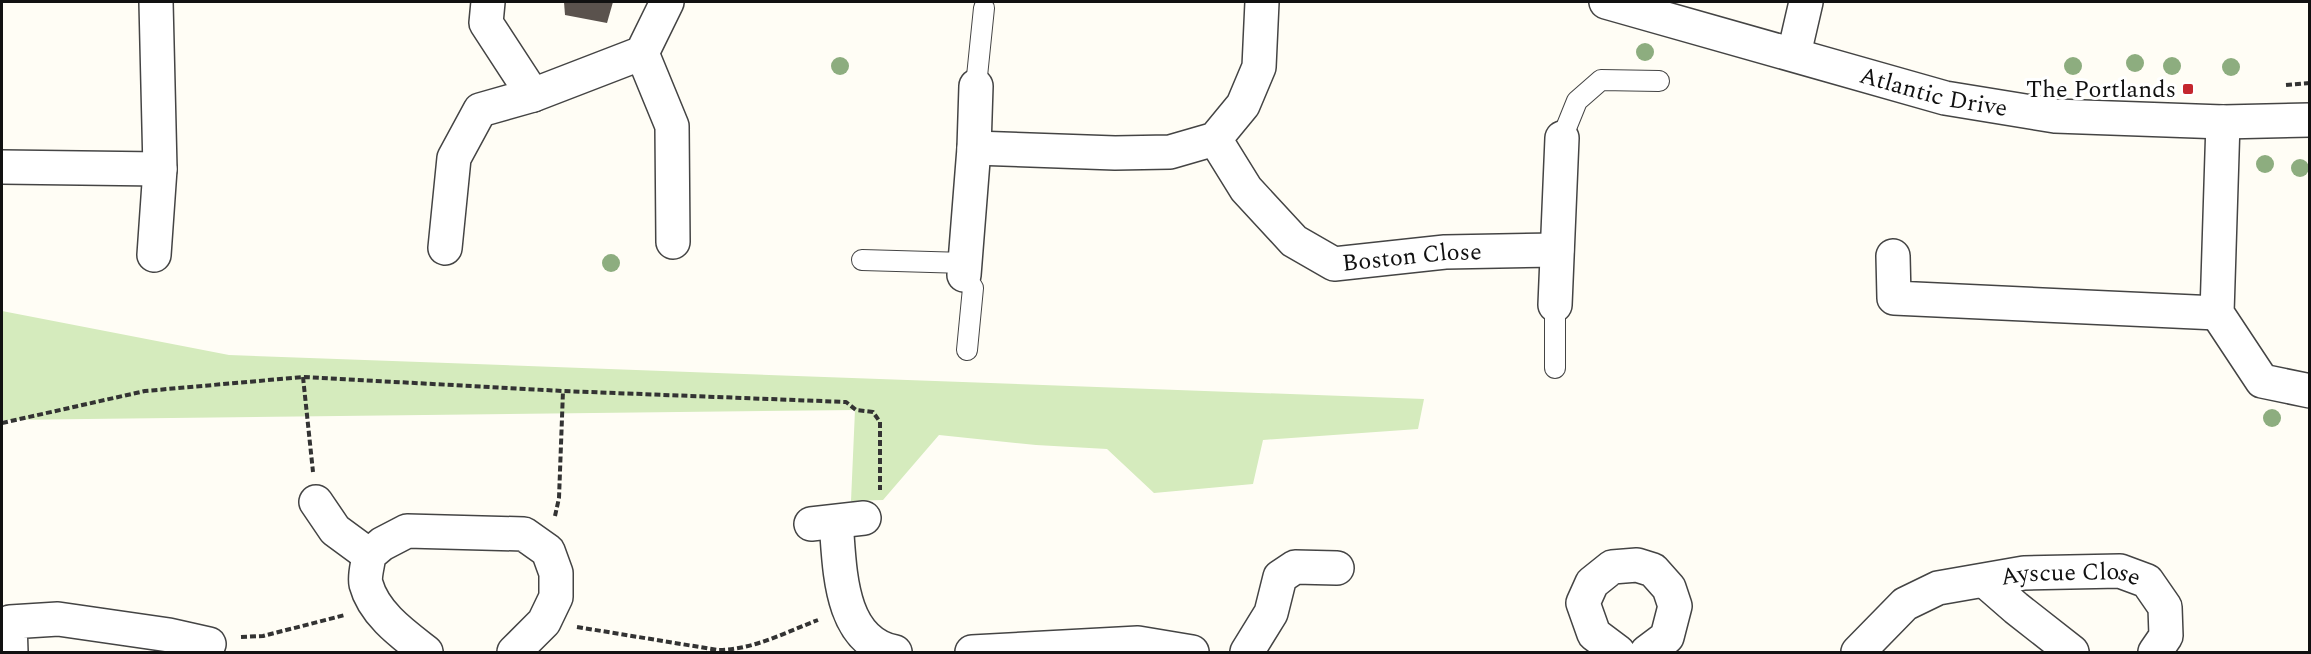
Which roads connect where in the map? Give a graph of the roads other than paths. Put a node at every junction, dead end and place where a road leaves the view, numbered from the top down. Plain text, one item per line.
1 (156, 2) edge
2 (488, 2) edge
3 (667, 2) edge
4 (1262, 2) edge
5 (1606, 2) edge
6 (1806, 2) edge
7 (984, 8) dead end
8 (642, 53) junction
9 (1794, 54) junction
10 (1659, 81) dead end
11 (976, 86) joint
12 (533, 96) junction
13 (2310, 120) edge
14 (2223, 122) junction
15 (1562, 138) joint
16 (1215, 139) junction
17 (974, 148) junction
18 (2, 167) edge
19 (159, 169) junction
20 (673, 242) dead end
21 (445, 248) dead end
22 (1557, 249) junction
23 (154, 255) dead end
24 (1893, 256) dead end
25 (862, 260) dead end
26 (965, 269) junction
27 (1555, 305) joint
28 (2217, 313) junction
29 (967, 350) dead end
30 (1556, 368) dead end
31 (2310, 391) edge
32 (316, 502) road end
33 (837, 521) road end
34 (369, 555) junction
35 (1337, 568) dead end
36 (1985, 581) junction
37 (209, 644) road end
38 (11, 652) edge
39 (426, 652) edge
40 (514, 652) edge
41 (895, 652) edge
42 (972, 652) edge
43 (1192, 652) edge
44 (1247, 652) edge
45 (1618, 652) edge
46 (1647, 652) edge
47 (1858, 652) edge
48 (2072, 652) edge
49 (2155, 652) edge

1 - 19 street
2 - 12 street
3 - 8 street
4 - 16 street
5 - 9 street, Atlantic Drive
6 - 9 street
7 - 11 lane
8 - 12 street
8 - 20 street
9 - 14 street, Atlantic Drive
10 - 15 lane
11 - 17 street
12 - 21 street
13 - 14 street, Atlantic Drive
14 - 28 street
15 - 22 street
16 - 17 street
16 - 22 street, Boston Close
17 - 26 street
18 - 19 street
19 - 23 street
22 - 27 street
24 - 28 street
25 - 26 lane
26 - 29 lane
27 - 30 lane
28 - 31 street
32 - 34 street
33 - 41 street
34 - 39 street
34 - 40 street
35 - 44 street
36 - 47 street, Ayscue Close
36 - 48 street, Ayscue Close
36 - 49 street, Ayscue Close
37 - 38 street
42 - 43 street
45 - 46 street

